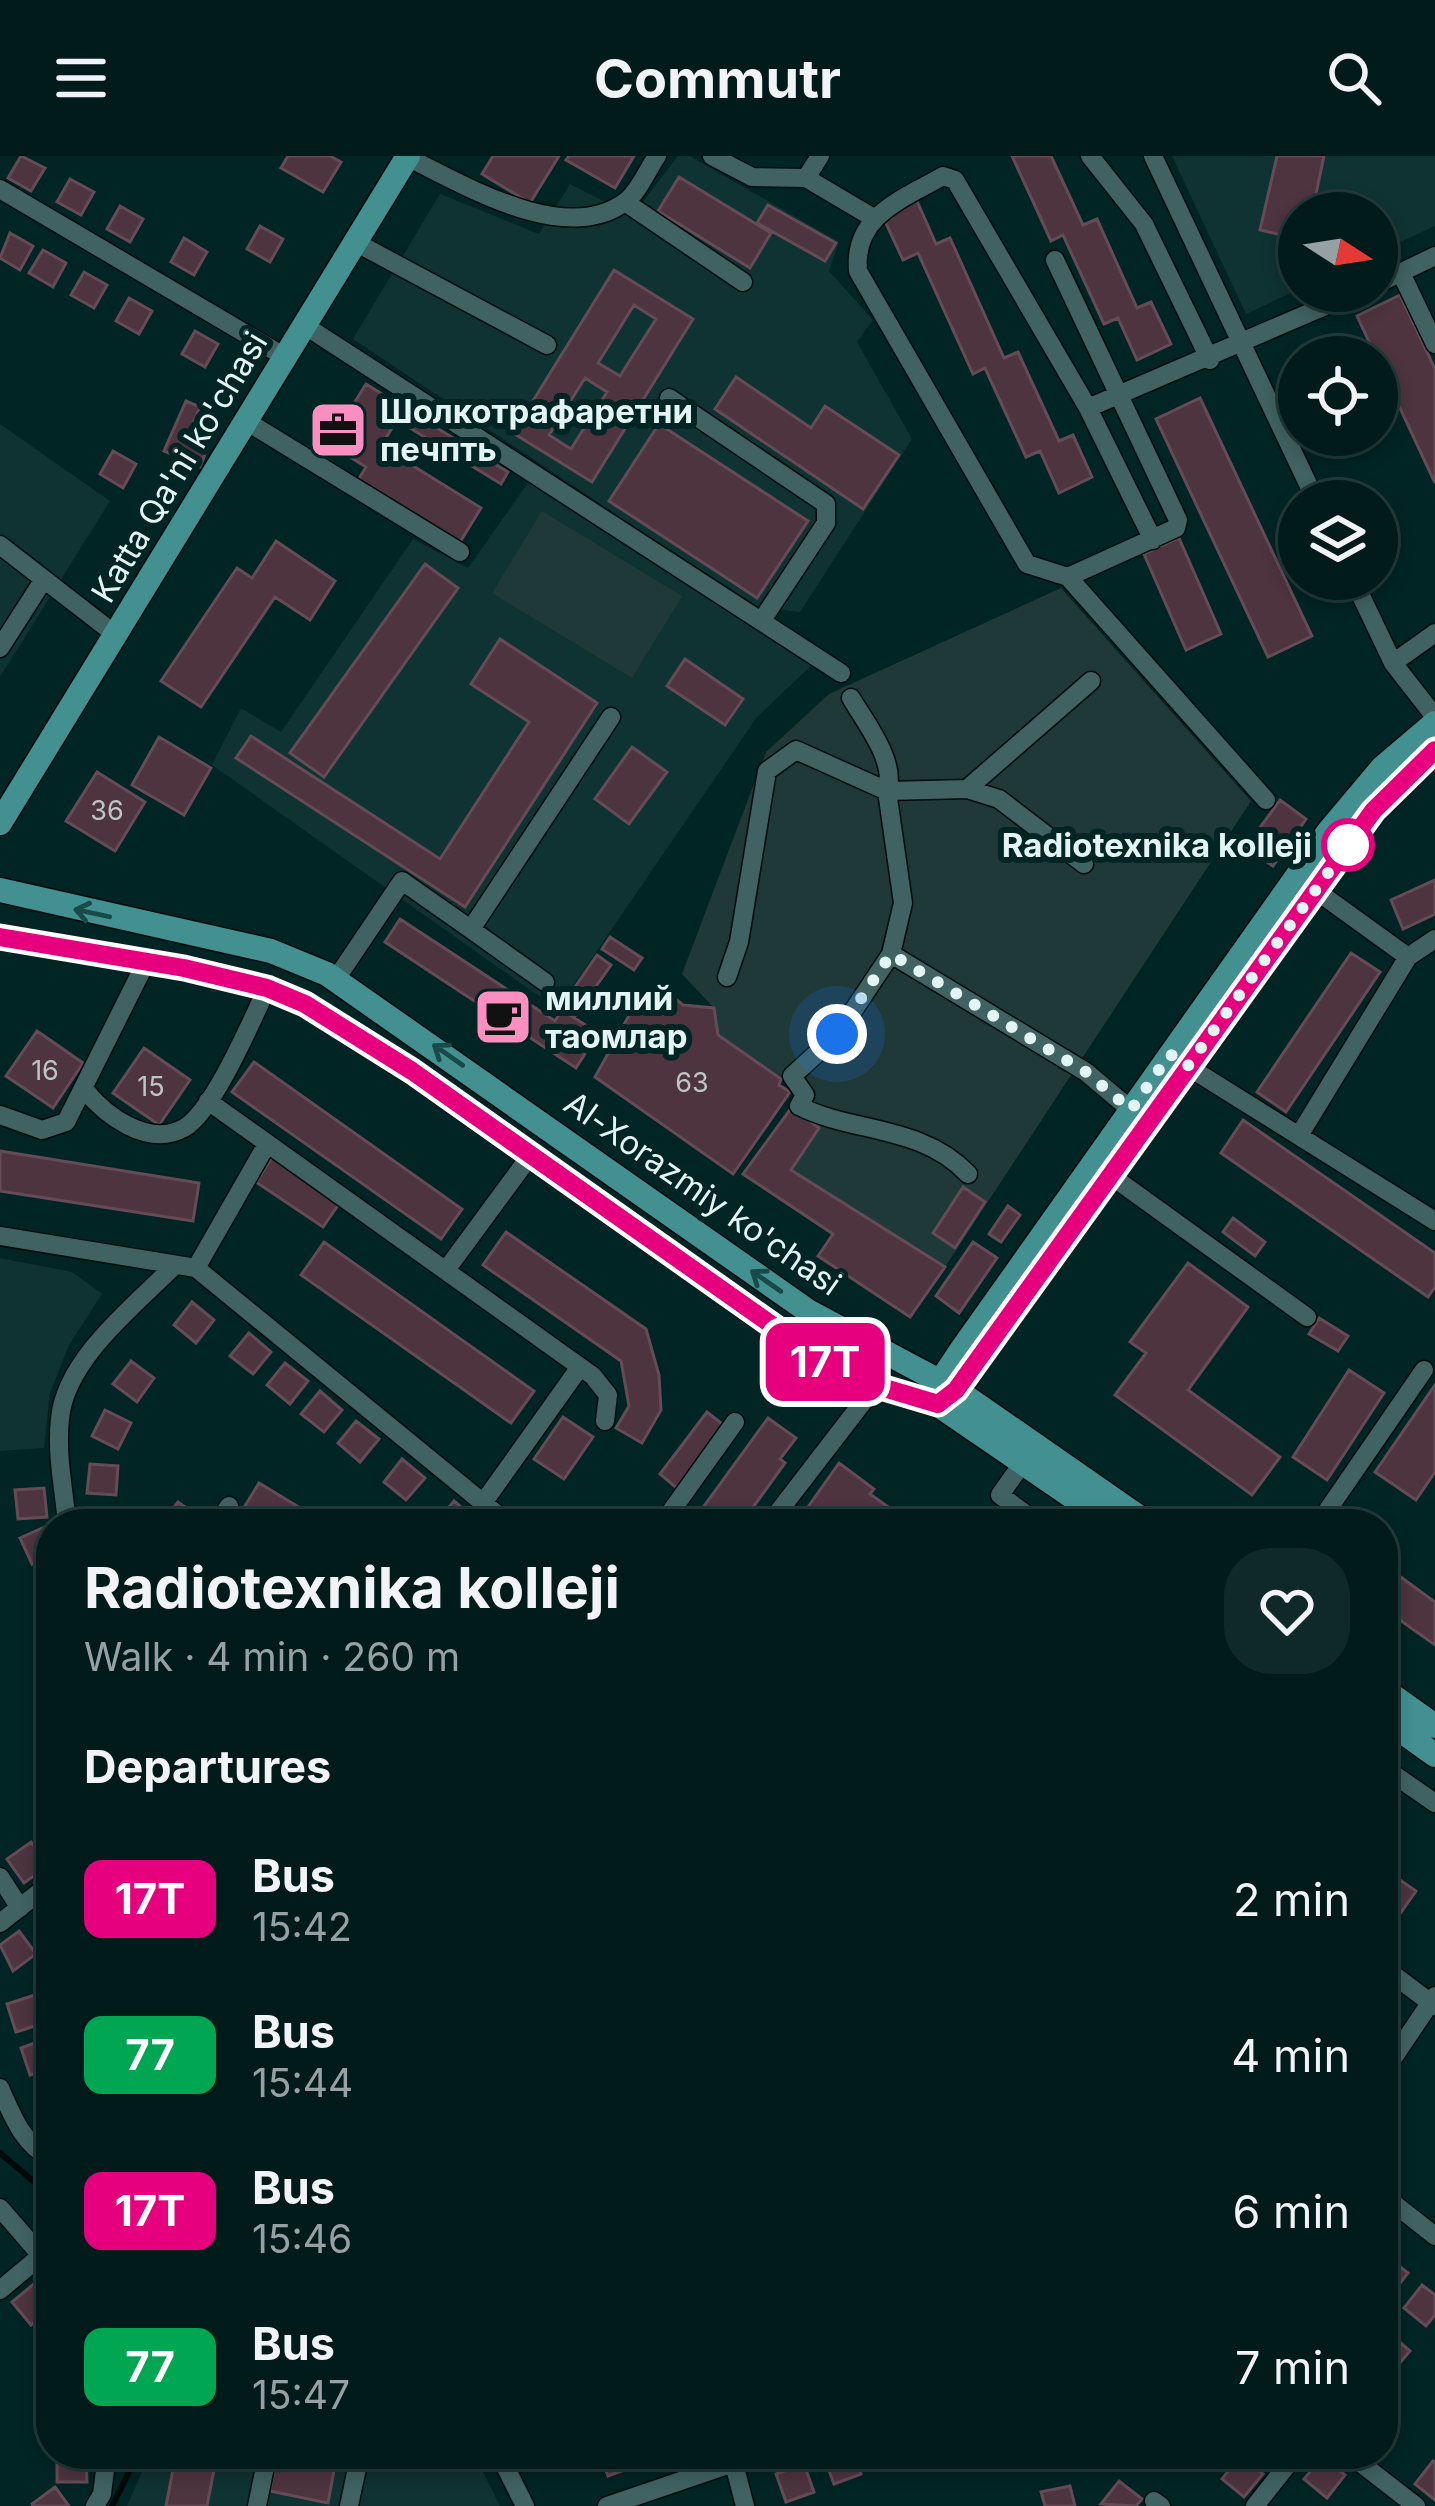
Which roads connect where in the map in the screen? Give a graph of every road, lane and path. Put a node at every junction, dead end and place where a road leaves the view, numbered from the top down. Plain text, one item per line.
1 (406, 156) edge
2 (657, 156) edge
3 (712, 156) edge
4 (820, 156) edge
5 (1090, 156) edge
6 (1154, 156) edge
7 (806, 178) junction
8 (0, 189) edge
9 (625, 202) junction
10 (872, 218) junction
11 (355, 242) junction
12 (1435, 256) edge
13 (1055, 260) dead end
14 (1401, 273) junction
15 (1398, 274) edge
16 (743, 282) dead end
17 (1312, 312) edge
18 (304, 326) junction
19 (1240, 344) junction
20 (1435, 344) edge
21 (547, 345) dead end
22 (285, 357) junction
23 (1210, 360) junction
24 (669, 398) dead end
25 (1122, 398) junction
26 (1088, 408) junction
27 (246, 421) junction
28 (1306, 480) edge
29 (1153, 540) junction
30 (0, 545) edge
31 (460, 552) dead end
32 (1068, 577) junction
33 (44, 579) junction
34 (1363, 600) edge
35 (762, 620) junction
36 (1435, 633) edge
37 (116, 634) junction
38 (0, 648) edge
39 (1393, 663) junction
40 (842, 673) dead end
41 (1091, 681) dead end
42 (851, 698) dead end
43 (611, 717) dead end
44 (1435, 720) edge
45 (1435, 750) edge
46 (967, 789) junction
47 (887, 791) junction
48 (1266, 800) dead end
49 (2, 821) edge
50 (1084, 864) dead end
51 (0, 866) edge
52 (1306, 883) junction
53 (10, 894) edge
54 (469, 928) junction
55 (0, 937) edge
56 (1435, 940) edge
57 (891, 954) junction
58 (1408, 957) junction
59 (147, 961) junction
60 (727, 976) dead end
61 (336, 979) junction
62 (544, 982) dead end
63 (267, 988) junction
64 (1179, 1061) junction
65 (85, 1090) junction
66 (208, 1101) junction
67 (1131, 1110) junction
68 (0, 1115) edge
69 (1300, 1134) junction
70 (267, 1144) junction
71 (530, 1156) junction
72 (968, 1174) dead end
73 (1110, 1175) junction
74 (1435, 1221) edge
75 (0, 1236) edge
76 (172, 1268) junction
77 (196, 1268) junction
78 (446, 1270) junction
79 (1307, 1317) dead end
80 (580, 1367) junction
81 (1424, 1370) dead end
82 (876, 1385) junction
83 (944, 1392) junction
84 (605, 1421) dead end
85 (735, 1422) dead end
86 (1024, 1461) junction
87 (483, 1503) junction
88 (229, 1506) dead end
89 (67, 1509) edge
90 (227, 1509) edge
91 (490, 1509) edge
92 (673, 1509) edge
93 (781, 1509) edge
94 (1019, 1509) edge
95 (1091, 1509) edge
96 (1126, 1509) edge
97 (1328, 1509) edge
98 (1398, 1700) edge
99 (1435, 1726) edge
100 (1398, 1729) edge
101 (1435, 1755) edge
102 (1398, 1777) edge
103 (1435, 1803) edge
104 (0, 1877) edge
105 (36, 1895) edge
106 (20, 1908) junction
107 (0, 1923) edge
108 (1398, 1977) edge
109 (1434, 2001) edge
110 (1398, 2042) edge
111 (0, 2089) edge
112 (36, 2149) edge
113 (1398, 2207) edge
114 (0, 2208) edge
115 (1435, 2236) edge
116 (36, 2249) edge
117 (36, 2267) edge
118 (0, 2290) edge
119 (106, 2469) edge
120 (265, 2469) edge
121 (357, 2469) edge
122 (506, 2469) edge
123 (719, 2469) edge
124 (735, 2469) edge
125 (1284, 2469) edge
126 (1368, 2469) edge
127 (95, 2506) edge
128 (257, 2506) edge
129 (349, 2506) edge
130 (525, 2506) edge
131 (607, 2506) edge
132 (745, 2506) edge
133 (1255, 2506) edge
134 (1416, 2506) edge

1 - 9 street
1 - 11 main road, Katta Qa'ni ko'chasi
2 - 9 street
3 - 7 street
4 - 7 street
5 - 23 street
6 - 19 street
7 - 10 street
8 - 22 street
9 - 16 street
10 - 26 street
10 - 32 street
11 - 18 main road, Katta Qa'ni ko'chasi
11 - 21 street
12 - 14 street
13 - 25 street
14 - 15 street
14 - 20 street
17 - 19 street
18 - 22 main road, Katta Qa'ni ko'chasi
18 - 35 street
19 - 23 street
19 - 28 street
22 - 27 main road, Katta Qa'ni ko'chasi
23 - 25 street
24 - 35 street
25 - 26 street
25 - 29 street
26 - 29 street
27 - 31 street
27 - 37 main road, Katta Qa'ni ko'chasi
29 - 32 street
30 - 33 street
32 - 48 street
33 - 37 street
33 - 38 street
34 - 39 street
35 - 40 street
36 - 39 street
37 - 49 main road, Katta Qa'ni ko'chasi
39 - 44 street
41 - 46 street
42 - 47 street
43 - 54 street
44 - 52 main road
45 - 52 main road
46 - 47 street
46 - 50 street
47 - 57 street
47 - 60 street
51 - 53 main road
52 - 58 street
52 - 64 main road
61 -> 53 main road, Al-Xorazmiy ko'chasi
54 - 61 street
54 - 62 street
55 - 59 main road, Al-Xorazmiy ko'chasi
56 - 58 street
57 - 67 street
57 - 72 street
58 - 69 street
59 - 63 main road, Al-Xorazmiy ko'chasi
59 - 65 street
83 -> 61 main road, Al-Xorazmiy ko'chasi
63 - 66 street
63 - 71 main road, Al-Xorazmiy ko'chasi
64 - 67 main road
64 - 69 street
64 - 73 main road
65 - 66 street
65 - 68 street
66 - 70 street
67 - 83 main road
69 - 74 street
70 - 77 street
70 - 78 street
71 - 78 street
71 - 82 main road, Al-Xorazmiy ko'chasi
73 - 79 street
73 - 83 main road
75 - 76 street
76 - 77 street
76 - 89 street
77 - 87 street
78 - 80 street
80 - 84 street
80 - 87 street
81 - 97 street
82 - 83 main road, Al-Xorazmiy ko'chasi
82 - 93 street
83 - 86 main road, Al-Xorazmiy ko'chasi
83 - 96 main road, Al-Xorazmiy ko'chasi
85 - 92 street
86 - 94 street
86 - 95 main road, Al-Xorazmiy ko'chasi
87 - 91 street
88 - 90 street
98 - 99 main road
100 - 101 main road
102 - 103 street
104 - 106 street
105 - 106 street
106 - 107 street
108 - 109 street
109 - 110 street
111 - 112 street
113 - 115 street
114 - 116 street
117 - 118 street
119 - 127 street
120 - 128 street
121 - 129 street
122 - 130 street
123 - 131 street
124 - 132 street
125 - 133 street
126 - 134 street

